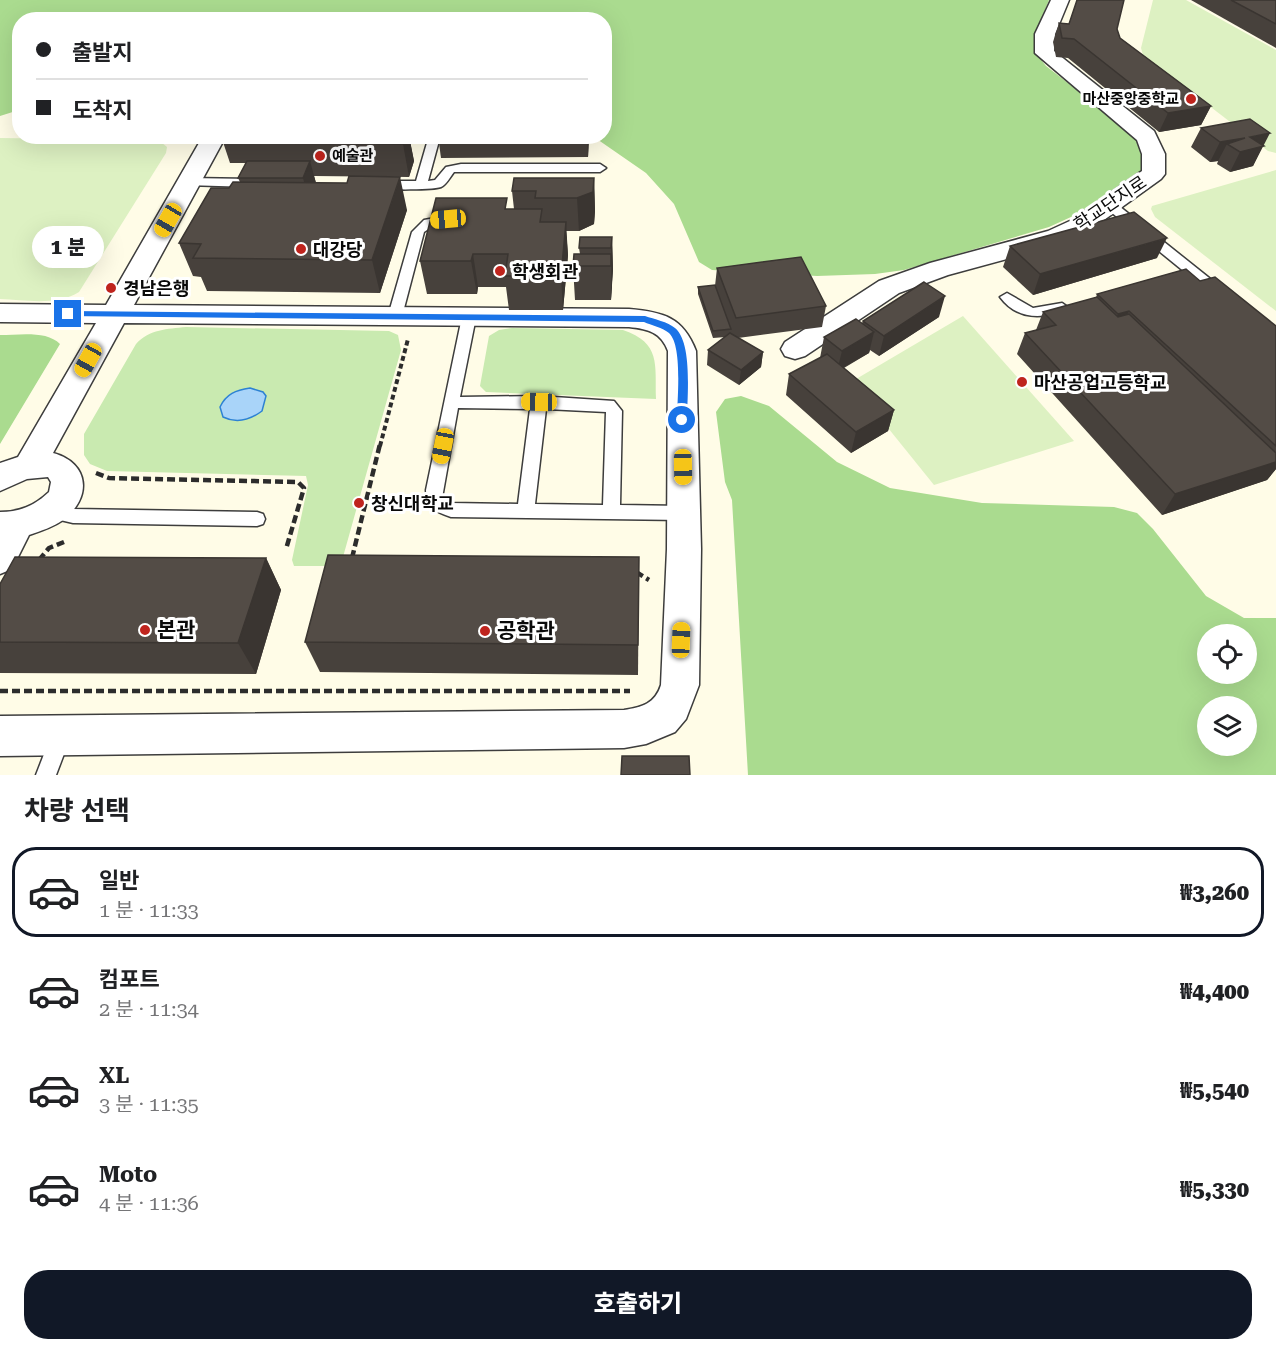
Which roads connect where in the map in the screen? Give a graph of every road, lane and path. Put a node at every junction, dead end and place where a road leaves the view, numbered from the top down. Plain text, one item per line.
1 (1060, 0) edge
2 (210, 144) edge
3 (432, 144) edge
4 (600, 168) dead end
5 (189, 182) junction
6 (260, 183) edge
7 (364, 185) edge
8 (421, 186) junction
9 (1110, 205) junction
10 (460, 219) edge
11 (1007, 297) dead end
12 (1230, 301) edge
13 (1080, 303) edge
14 (0, 313) edge
15 (114, 315) junction
16 (469, 317) junction
17 (401, 325) junction
18 (795, 349) dead end
19 (452, 402) junction
20 (539, 402) junction
21 (30, 465) junction
22 (90, 469) dead end
23 (0, 478) edge
24 (49, 511) junction
25 (526, 511) junction
26 (611, 512) junction
27 (683, 513) junction
28 (257, 519) dead end
29 (8, 526) edge
30 (64, 542) dead end
31 (286, 549) dead end
32 (0, 559) edge
33 (356, 563) edge
34 (37, 564) edge
35 (630, 570) edge
36 (650, 586) dead end
37 (0, 690) edge
38 (636, 691) dead end
39 (0, 736) edge
40 (61, 736) junction
41 (46, 775) edge

1 - 9 street, 학교단지로
2 - 5 street
3 - 8 lane
4 - 8 lane
5 - 6 lane
5 - 15 street
7 - 8 lane
9 - 12 lane
9 - 18 street, 학교단지로
10 - 17 lane
11 - 13 lane
14 - 15 street
15 - 17 street
15 - 21 street
16 - 17 street
16 - 19 lane
16 - 27 street
17 - 33 path
19 - 20 lane
19 - 25 lane
20 - 25 lane
20 - 26 lane
21 - 23 street
21 - 24 street
22 - 31 path
24 - 28 lane
24 - 29 street
25 - 26 lane
26 - 27 lane
27 - 40 street
29 - 32 street
30 - 34 path
35 - 36 path
37 - 38 path
39 - 40 street
40 - 41 lane

